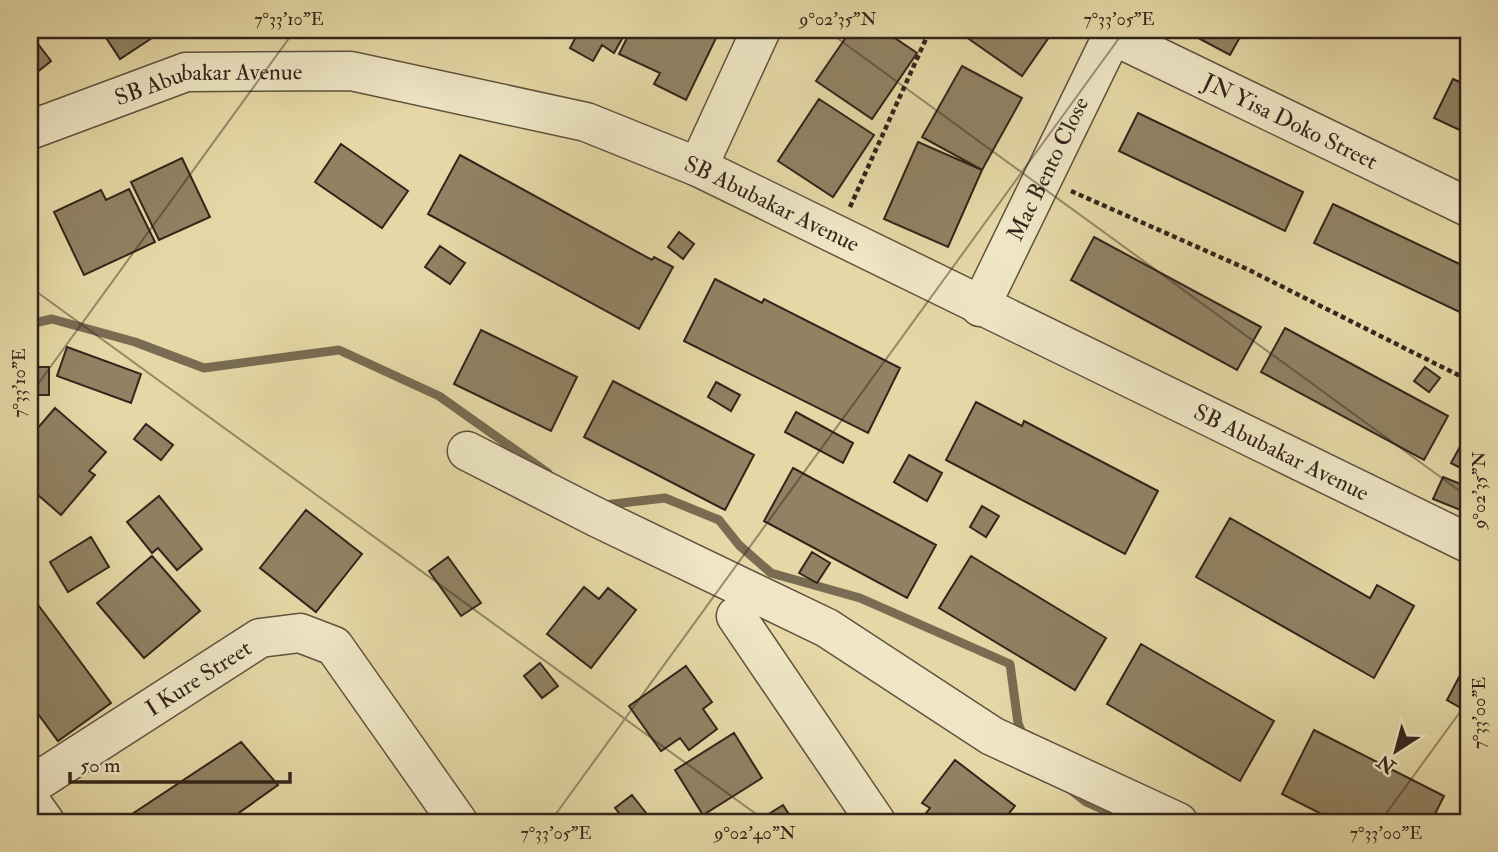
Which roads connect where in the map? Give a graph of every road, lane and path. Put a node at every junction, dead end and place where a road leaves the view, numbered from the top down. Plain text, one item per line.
1 (761, 30) edge
2 (930, 30) edge
3 (1114, 32) edge
4 (30, 130) edge
5 (698, 167) junction
6 (1042, 179) junction
7 (1468, 206) edge
8 (836, 236) junction
9 (981, 307) junction
10 (1468, 380) edge
11 (467, 451) dead end
12 (1468, 543) edge
13 (736, 616) dead end
14 (30, 786) edge
15 (30, 801) edge
16 (45, 822) edge
17 (458, 822) edge
18 (876, 822) edge
19 (1178, 822) edge

1 - 5 street
2 - 8 path
3 - 6 street, Mac Bento Close
3 - 7 street, JN Yisa Doko Street
4 - 5 street, SB Abubakar Avenue
5 - 8 street, SB Abubakar Avenue
6 - 9 street, Mac Bento Close
6 - 10 path
8 - 9 street, SB Abubakar Avenue
9 - 12 street, SB Abubakar Avenue
11 - 19 street
13 - 18 street
14 - 17 street, I Kure Street
15 - 16 street

